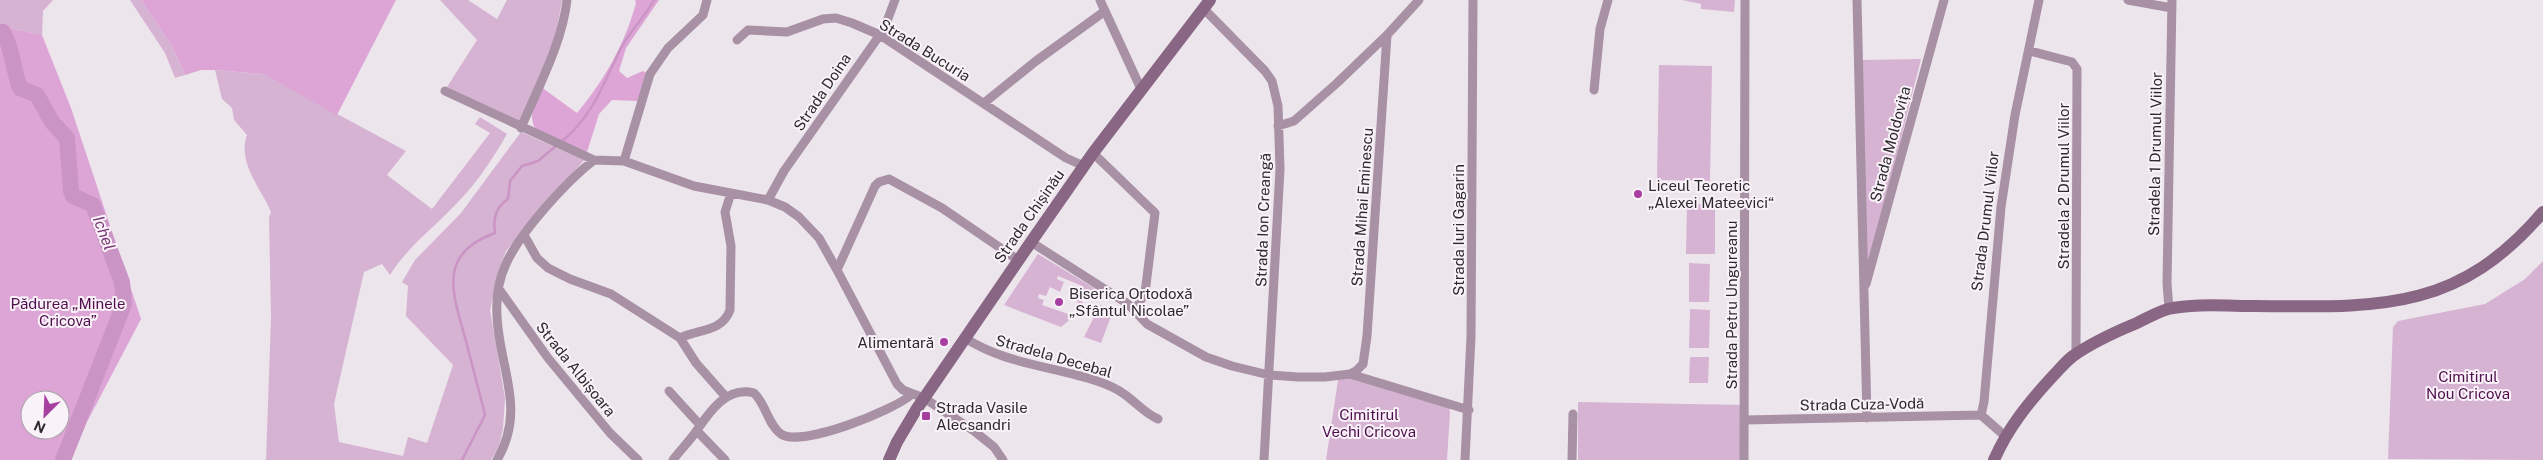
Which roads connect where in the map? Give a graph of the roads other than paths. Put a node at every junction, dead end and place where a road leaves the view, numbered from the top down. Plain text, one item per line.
1 (566, 0) edge
2 (707, 0) edge
3 (895, 0) edge
4 (1100, 0) edge
5 (1419, 0) edge
6 (1473, 0) edge
7 (1608, 0) edge
8 (1745, 0) edge
9 (1857, 0) edge
10 (1944, 0) edge
11 (2039, 0) edge
12 (2128, 0) edge
13 (1207, 4) edge
14 (2172, 4) edge
15 (1105, 11) junction
16 (880, 35) junction
17 (1387, 35) junction
18 (737, 40) dead end
19 (2030, 51) junction
20 (1141, 89) junction
21 (1594, 90) dead end
22 (445, 91) dead end
23 (984, 103) junction
24 (1278, 126) junction
25 (521, 128) junction
26 (1093, 153) junction
27 (594, 160) junction
28 (624, 161) junction
29 (1084, 166) junction
30 (731, 193) junction
31 (768, 200) junction
32 (2543, 212) edge
33 (524, 235) junction
34 (1030, 242) junction
35 (1018, 260) junction
36 (838, 270) junction
37 (499, 288) junction
38 (1864, 296) junction
39 (2169, 309) junction
40 (1135, 310) junction
41 (680, 338) junction
42 (965, 338) junction
43 (2076, 354) junction
44 (1350, 374) junction
45 (1269, 375) junction
46 (669, 391) dead end
47 (911, 395) junction
48 (726, 397) junction
49 (924, 398) junction
50 (1469, 410) junction
51 (1573, 414) dead end
52 (1981, 415) junction
53 (1867, 418) junction
54 (1158, 419) dead end
55 (1745, 420) junction
56 (698, 428) junction
57 (2005, 436) junction
58 (497, 460) edge
59 (638, 460) edge
60 (673, 460) edge
61 (725, 460) edge
62 (889, 460) edge
63 (1003, 460) edge
64 (1264, 460) edge
65 (1465, 460) edge
66 (1572, 460) edge
67 (1744, 460) edge
68 (1994, 460) edge

1 - 25 street
2 - 28 street
3 - 16 street, Strada Doina
4 - 15 street
5 - 17 street
6 - 50 street, Strada Iuri Gagarin
7 - 21 street
8 - 55 street, Strada Petru Ungureanu
9 - 38 street, Strada Moldovița
10 - 38 street, Strada Moldovița
11 - 19 street, Strada Drumul Viilor
12 - 14 street
13 - 20 street, Strada Chișinău
13 - 24 street, Strada Ion Creangă
14 - 39 street, Stradela 1 Drumul Viilor
15 - 20 street
15 - 23 street
16 - 18 street, Strada Bucuria
16 - 23 street, Strada Bucuria
16 - 31 street, Strada Doina
17 - 24 street
17 - 44 street, Strada Mihai Eminescu
19 - 43 street, Stradela 2 Drumul Viilor
19 - 52 street, Strada Drumul Viilor
20 - 26 street, Strada Chișinău
22 - 25 street
23 - 29 street, Strada Bucuria
24 - 45 street, Strada Ion Creangă
25 - 27 street
26 - 29 street, Strada Chișinău
26 - 40 street
27 - 28 street
27 - 33 street
28 - 30 street
29 - 34 street, Strada Chișinău
30 - 31 street
30 - 41 street
31 - 36 street
32 - 39 street
33 - 37 street
33 - 41 street
34 - 35 street, Strada Chișinău
34 - 40 street
35 - 36 street
35 - 42 street, Strada Chișinău
36 - 47 street
37 - 58 street
37 - 59 street, Strada Albișoara
38 - 53 street, Strada Moldovița
39 - 43 street
40 - 45 street
41 - 48 street
42 - 49 street, Strada Chișinău
42 - 54 street, Stradela Decebal
43 - 57 street
44 - 45 street
44 - 50 street
45 - 64 street, Strada Ion Creangă
46 - 56 street
47 - 48 street
47 - 49 street
48 - 56 street
49 - 62 street, Strada Chișinău
49 - 63 street
50 - 65 street, Strada Iuri Gagarin
51 - 66 street
52 - 53 street, Strada Cuza-Vodă
52 - 57 street
53 - 55 street, Strada Cuza-Vodă
55 - 67 street, Strada Petru Ungureanu
56 - 60 street
56 - 61 street
57 - 68 street

